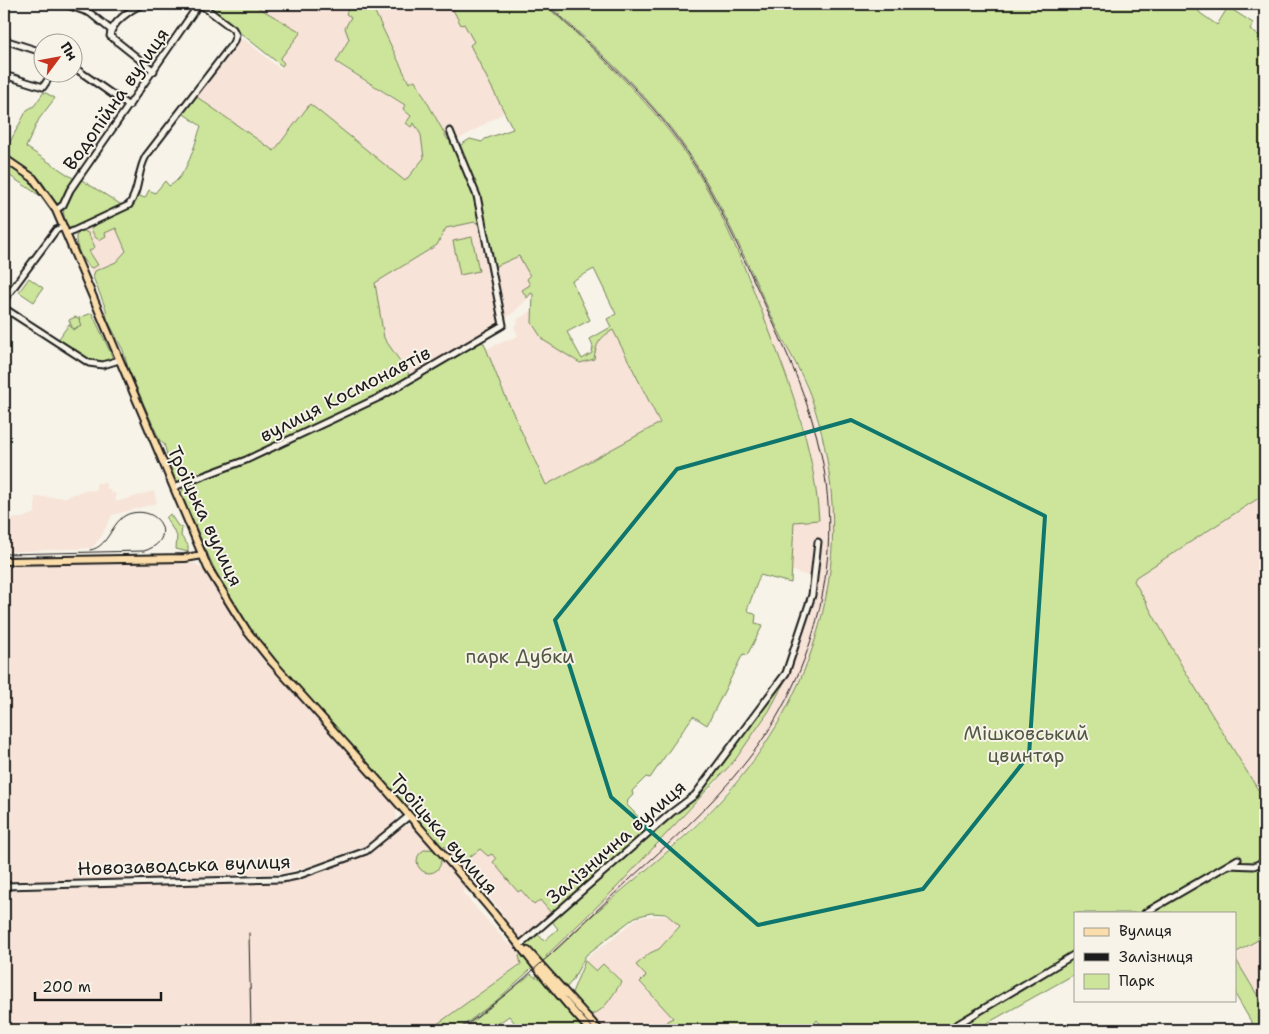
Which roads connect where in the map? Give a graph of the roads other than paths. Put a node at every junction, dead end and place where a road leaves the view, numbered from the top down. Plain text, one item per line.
1 (65, 4) edge
2 (142, 4) edge
3 (200, 4) edge
4 (111, 30) junction
5 (4, 40) edge
6 (32, 49) edge
7 (154, 71) junction
8 (82, 73) edge
9 (4, 75) edge
10 (47, 82) edge
11 (129, 106) junction
12 (450, 131) dead end
13 (4, 158) edge
14 (56, 210) junction
15 (64, 227) junction
16 (67, 234) junction
17 (4, 300) edge
18 (4, 308) edge
19 (119, 360) junction
20 (174, 487) junction
21 (818, 542) dead end
22 (203, 555) junction
23 (4, 561) edge
24 (409, 816) junction
25 (1238, 859) dead end
26 (1265, 861) edge
27 (1228, 865) junction
28 (4, 886) edge
29 (1147, 912) edge
30 (520, 943) junction
31 (1074, 955) edge
32 (590, 1030) edge
33 (599, 1030) edge
34 (948, 1030) edge

1 - 4 street
2 - 4 street
3 - 7 street, Водопійна вулиця
3 - 16 street
4 - 7 street
5 - 6 street
7 - 11 street, Водопійна вулиця
8 - 11 street
9 - 10 street
11 - 14 street, Водопійна вулиця
12 - 20 street, вулиця Космонавтів
13 - 14 main road, Троїцька вулиця
14 - 15 main road, Троїцька вулиця
15 - 16 main road, Троїцька вулиця
15 - 17 street
16 - 19 main road, Троїцька вулиця
18 - 19 street
19 - 20 main road, Троїцька вулиця
20 - 22 main road, Троїцька вулиця
21 - 30 street, Залізнична вулиця
22 - 23 main road
22 - 24 main road, Троїцька вулиця
24 - 28 street, Новозаводська вулиця
24 - 30 main road, Троїцька вулиця
25 - 27 street
26 - 27 street
27 - 29 street
30 - 32 main road
30 - 33 main road
31 - 34 street

